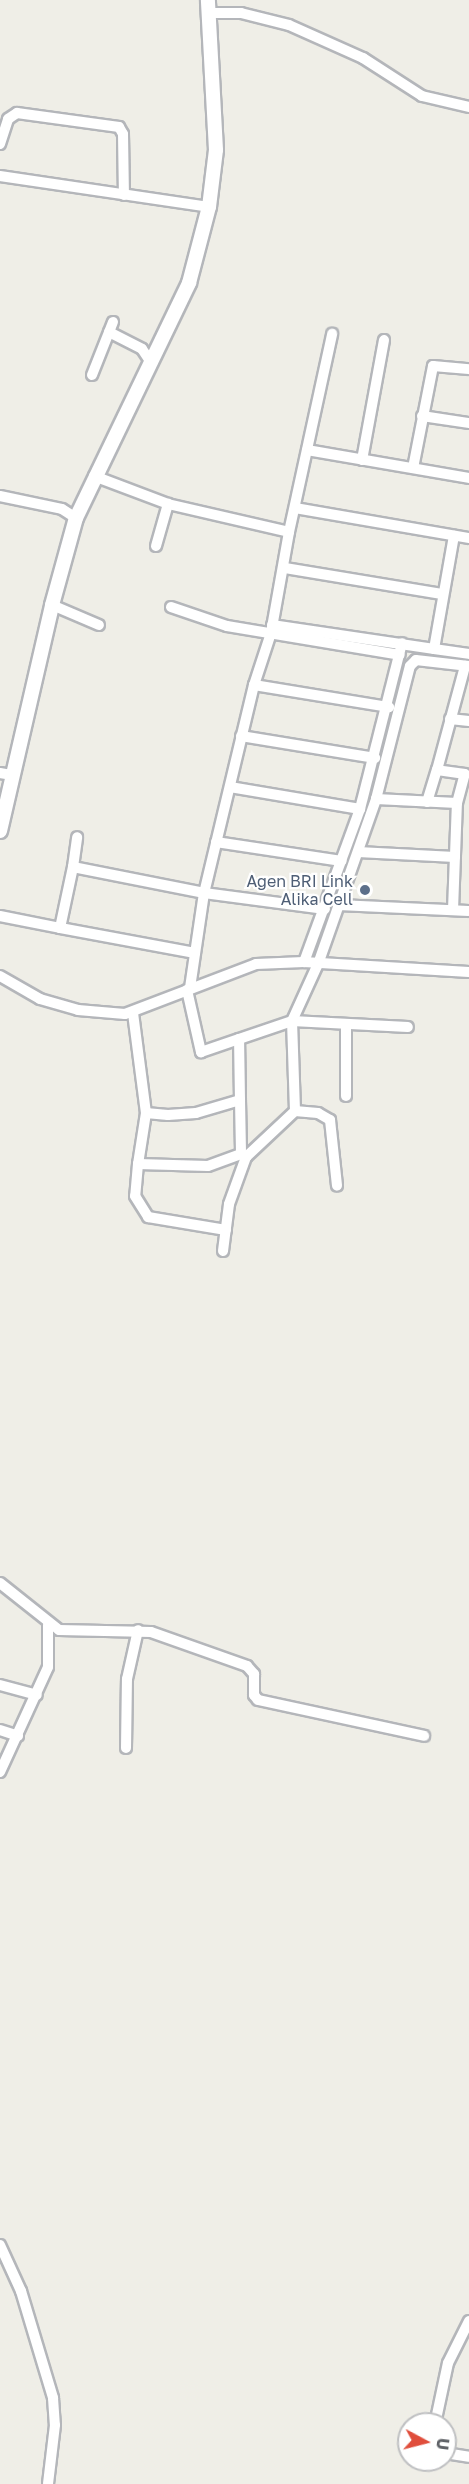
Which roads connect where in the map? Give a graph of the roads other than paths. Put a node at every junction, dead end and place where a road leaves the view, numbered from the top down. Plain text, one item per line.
1 (208, 7) edge
2 (469, 107) edge
3 (0, 144) edge
4 (0, 176) edge
5 (124, 195) junction
6 (209, 207) junction
7 (332, 334) dead end
8 (384, 340) dead end
9 (150, 361) junction
10 (469, 369) edge
11 (92, 375) dead end
12 (422, 416) junction
13 (469, 423) edge
14 (307, 450) junction
15 (362, 460) junction
16 (413, 468) junction
17 (94, 476) junction
18 (469, 478) edge
19 (0, 496) edge
20 (168, 504) junction
21 (295, 507) junction
22 (76, 519) junction
23 (289, 532) junction
24 (454, 536) junction
25 (469, 538) edge
26 (156, 546) dead end
27 (285, 568) junction
28 (442, 594) junction
29 (52, 605) junction
30 (171, 607) dead end
31 (99, 625) dead end
32 (272, 629) junction
33 (401, 649) junction
34 (434, 649) junction
35 (469, 654) edge
36 (467, 666) edge
37 (254, 685) junction
38 (389, 707) junction
39 (450, 719) junction
40 (469, 721) edge
41 (242, 736) junction
42 (375, 758) junction
43 (437, 770) junction
44 (6, 774) edge
45 (467, 774) edge
46 (230, 787) junction
47 (376, 799) junction
48 (427, 802) junction
49 (457, 803) junction
50 (360, 809) junction
51 (0, 831) edge
52 (77, 837) dead end
53 (216, 842) junction
54 (358, 852) junction
55 (455, 857) junction
56 (342, 861) junction
57 (73, 867) junction
58 (204, 893) junction
59 (338, 905) junction
60 (325, 909) junction
61 (453, 910) junction
62 (469, 911) edge
63 (0, 916) edge
64 (60, 928) junction
65 (195, 954) junction
66 (304, 962) junction
67 (318, 964) junction
68 (469, 972) edge
69 (0, 976) edge
70 (188, 989) junction
71 (133, 1013) junction
72 (292, 1021) junction
73 (346, 1025) junction
74 (408, 1027) dead end
75 (239, 1039) junction
76 (346, 1096) dead end
77 (240, 1100) junction
78 (295, 1111) junction
79 (146, 1113) junction
80 (243, 1155) junction
81 (138, 1164) junction
82 (337, 1186) dead end
83 (226, 1230) junction
84 (223, 1251) dead end
85 (0, 1582) edge
86 (48, 1625) junction
87 (138, 1630) junction
88 (0, 1685) edge
89 (37, 1695) junction
90 (0, 1730) edge
91 (18, 1736) junction
92 (424, 1736) dead end
93 (126, 1748) dead end
94 (0, 1772) edge
95 (0, 2245) edge
96 (469, 2321) edge
97 (438, 2412) edge
98 (48, 2484) edge

1 - 2 street
1 - 6 street
3 - 5 street
4 - 5 street
5 - 6 street
6 - 9 street
7 - 14 street
8 - 15 street
9 - 11 street
9 - 17 street
10 - 12 street
12 - 13 street
12 - 16 street
14 - 15 street
14 - 21 street
15 - 16 street
16 - 18 street
17 - 20 street
17 - 22 street
19 - 22 street
20 - 23 street
20 - 26 street
21 - 23 street
21 - 24 street
22 - 29 street
23 - 27 street
24 - 25 street
24 - 28 street
27 - 28 street
27 - 32 street
28 - 34 street
29 - 31 street
29 - 44 street
30 - 32 street
32 - 33 street
32 - 37 street
33 - 34 street
33 - 38 street
34 - 35 street
36 - 39 street
36 - 47 street
37 - 38 street
37 - 41 street
38 - 42 street
39 - 40 street
39 - 43 street
41 - 42 street
41 - 46 street
42 - 50 street
43 - 45 street
43 - 48 street
44 - 51 street
45 - 49 street
46 - 50 street
46 - 53 street
47 - 48 street
47 - 54 street
48 - 49 street
49 - 55 street
50 - 56 street
52 - 57 street
53 - 56 street
53 - 58 street
54 - 55 street
54 - 59 street
55 - 61 street
56 - 60 street
57 - 58 street
57 - 64 street
58 - 60 street
58 - 65 street
59 - 61 street
59 - 67 street
60 - 66 street
61 - 62 street
63 - 64 street
64 - 65 street
65 - 70 street
66 - 67 street
66 - 70 street
67 - 68 street
67 - 72 street
69 - 71 street
70 - 71 street
70 - 75 street
71 - 79 street
72 - 73 street
72 - 75 street
72 - 78 street
73 - 74 street
73 - 76 street
75 - 77 street
77 - 79 street
77 - 80 street
78 - 80 street
78 - 82 street
79 - 81 street
80 - 81 street
80 - 83 street
81 - 83 street
83 - 84 street
85 - 86 street
86 - 87 street
86 - 89 street
87 - 92 street
87 - 93 street
88 - 89 street
89 - 91 street
90 - 91 street
91 - 94 street
95 - 98 street
96 - 97 street

